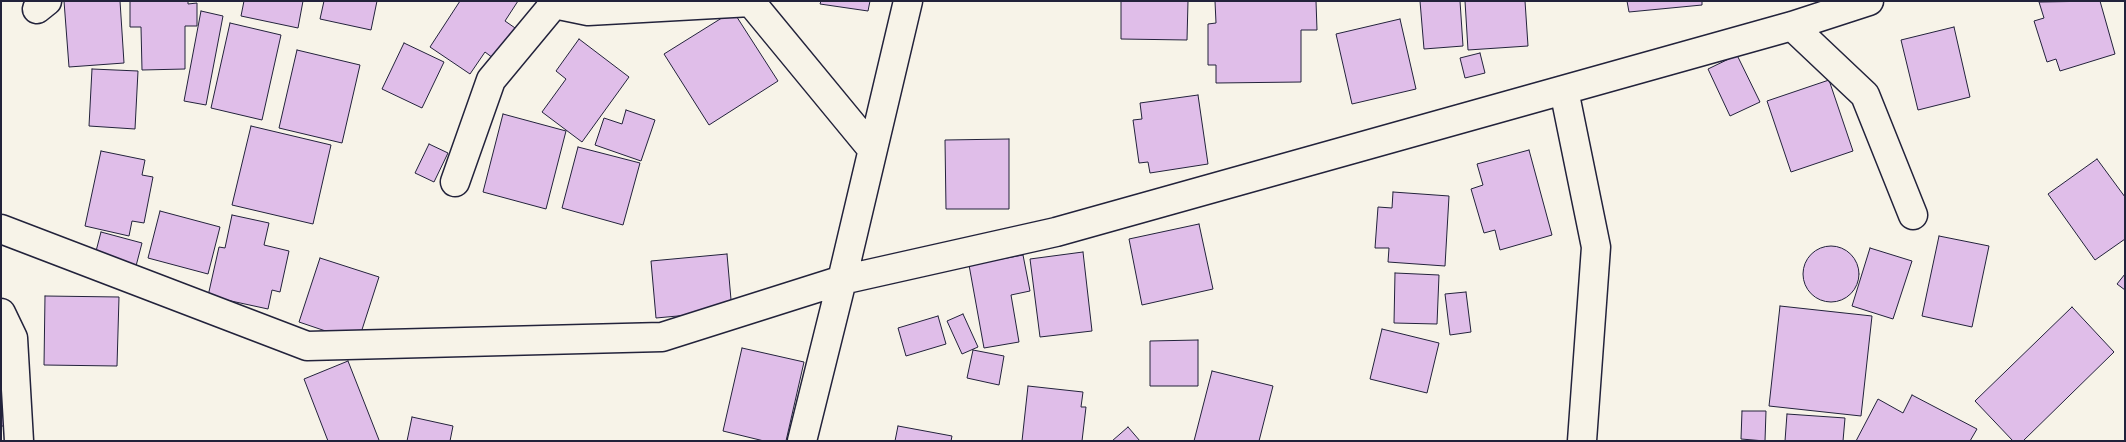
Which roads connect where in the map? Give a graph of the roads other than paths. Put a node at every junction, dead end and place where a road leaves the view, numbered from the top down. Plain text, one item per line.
1 (908, 1) edge
2 (1870, 1) edge
3 (750, 2) edge
4 (553, 3) edge
5 (1792, 26) junction
6 (1564, 90) junction
7 (872, 149) junction
8 (455, 182) dead end
9 (1914, 215) dead end
10 (1, 229) edge
11 (842, 280) junction
12 (1, 313) edge
13 (19, 441) edge
14 (802, 441) edge
15 (1582, 441) edge

1 - 7 street
2 - 5 street
3 - 4 street
3 - 7 street
4 - 8 street
5 - 6 street
5 - 9 street
6 - 11 street
6 - 15 street
7 - 11 street
10 - 11 street
11 - 14 street
12 - 13 street

